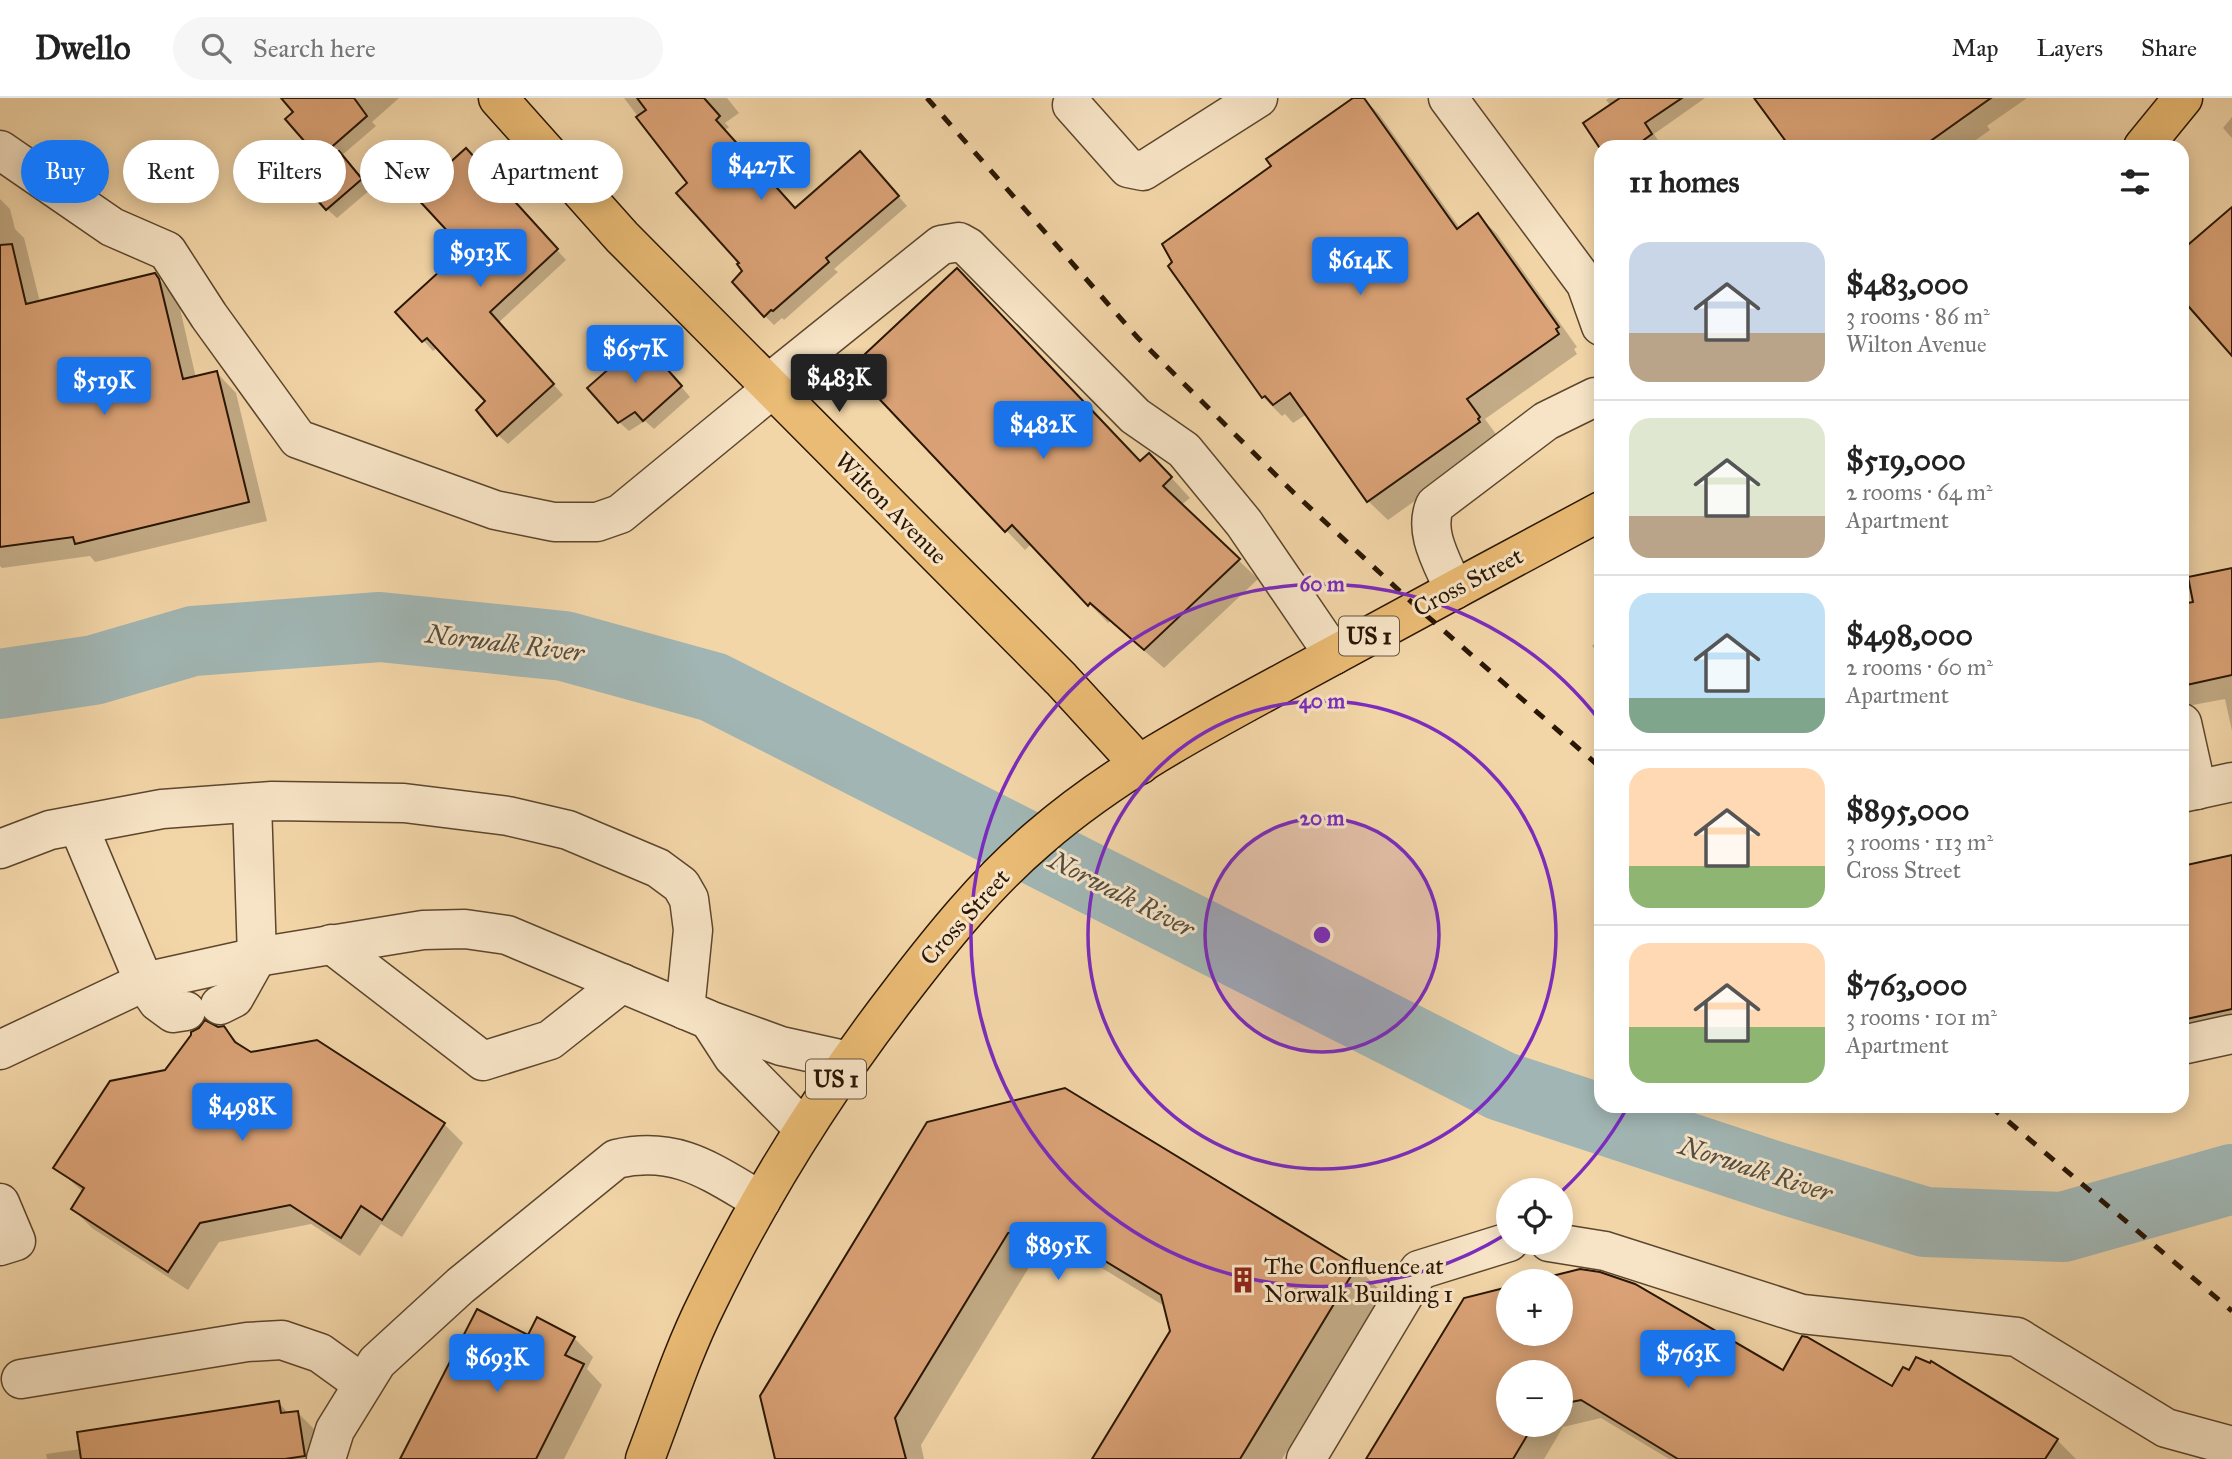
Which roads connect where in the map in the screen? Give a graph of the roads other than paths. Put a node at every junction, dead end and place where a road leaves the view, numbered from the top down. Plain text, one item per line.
1 (498, 98) edge
2 (1258, 98) edge
3 (1448, 98) edge
4 (2183, 98) edge
5 (1070, 106) edge
6 (2149, 140) edge
7 (0, 150) edge
8 (1594, 307) edge
9 (770, 387) junction
10 (1594, 397) edge
11 (1594, 515) edge
12 (1454, 590) junction
13 (1334, 655) junction
14 (2189, 744) edge
15 (1140, 765) junction
16 (2204, 788) edge
17 (252, 803) junction
18 (78, 825) junction
19 (0, 849) edge
20 (331, 944) junction
21 (257, 957) junction
22 (144, 982) junction
23 (622, 983) junction
24 (697, 1015) junction
25 (2232, 1034) edge
26 (2189, 1043) edge
27 (0, 1050) edge
28 (849, 1060) junction
29 (804, 1129) junction
30 (761, 1202) junction
31 (0, 1203) edge
32 (0, 1246) edge
33 (1496, 1246) edge
34 (1573, 1246) edge
35 (20, 1379) dead end
36 (363, 1384) junction
37 (2232, 1446) edge
38 (2232, 1454) edge
39 (327, 1459) edge
40 (645, 1459) edge
41 (1306, 1459) edge
42 (2227, 1459) edge

1 - 9 main road, Wilton Avenue
2 - 5 street
3 - 8 street
4 - 6 main road
7 - 9 street
9 - 13 street
9 - 15 main road, Wilton Avenue
10 - 12 street
11 - 12 main road, Cross Street / US 1
12 - 13 main road, Cross Street / US 1
13 - 15 main road, Cross Street / US 1
14 - 16 street
15 - 28 main road, Cross Street / US 1
17 - 18 street
17 - 21 street
17 - 24 street
18 - 19 street
18 - 22 street
20 - 21 street
20 - 23 street
20 - 23 street
21 - 22 street
21 - 22 street
22 - 27 street
23 - 24 street
24 - 28 street
24 - 29 street
25 - 26 street
28 - 29 main road, Cross Street / US 1
29 - 30 main road, Cross Street / US 1
30 - 36 street
30 - 40 main road, Cross Street / US 1
31 - 32 street
33 - 41 street
34 - 37 street
35 - 36 street
36 - 39 street
38 - 42 street

